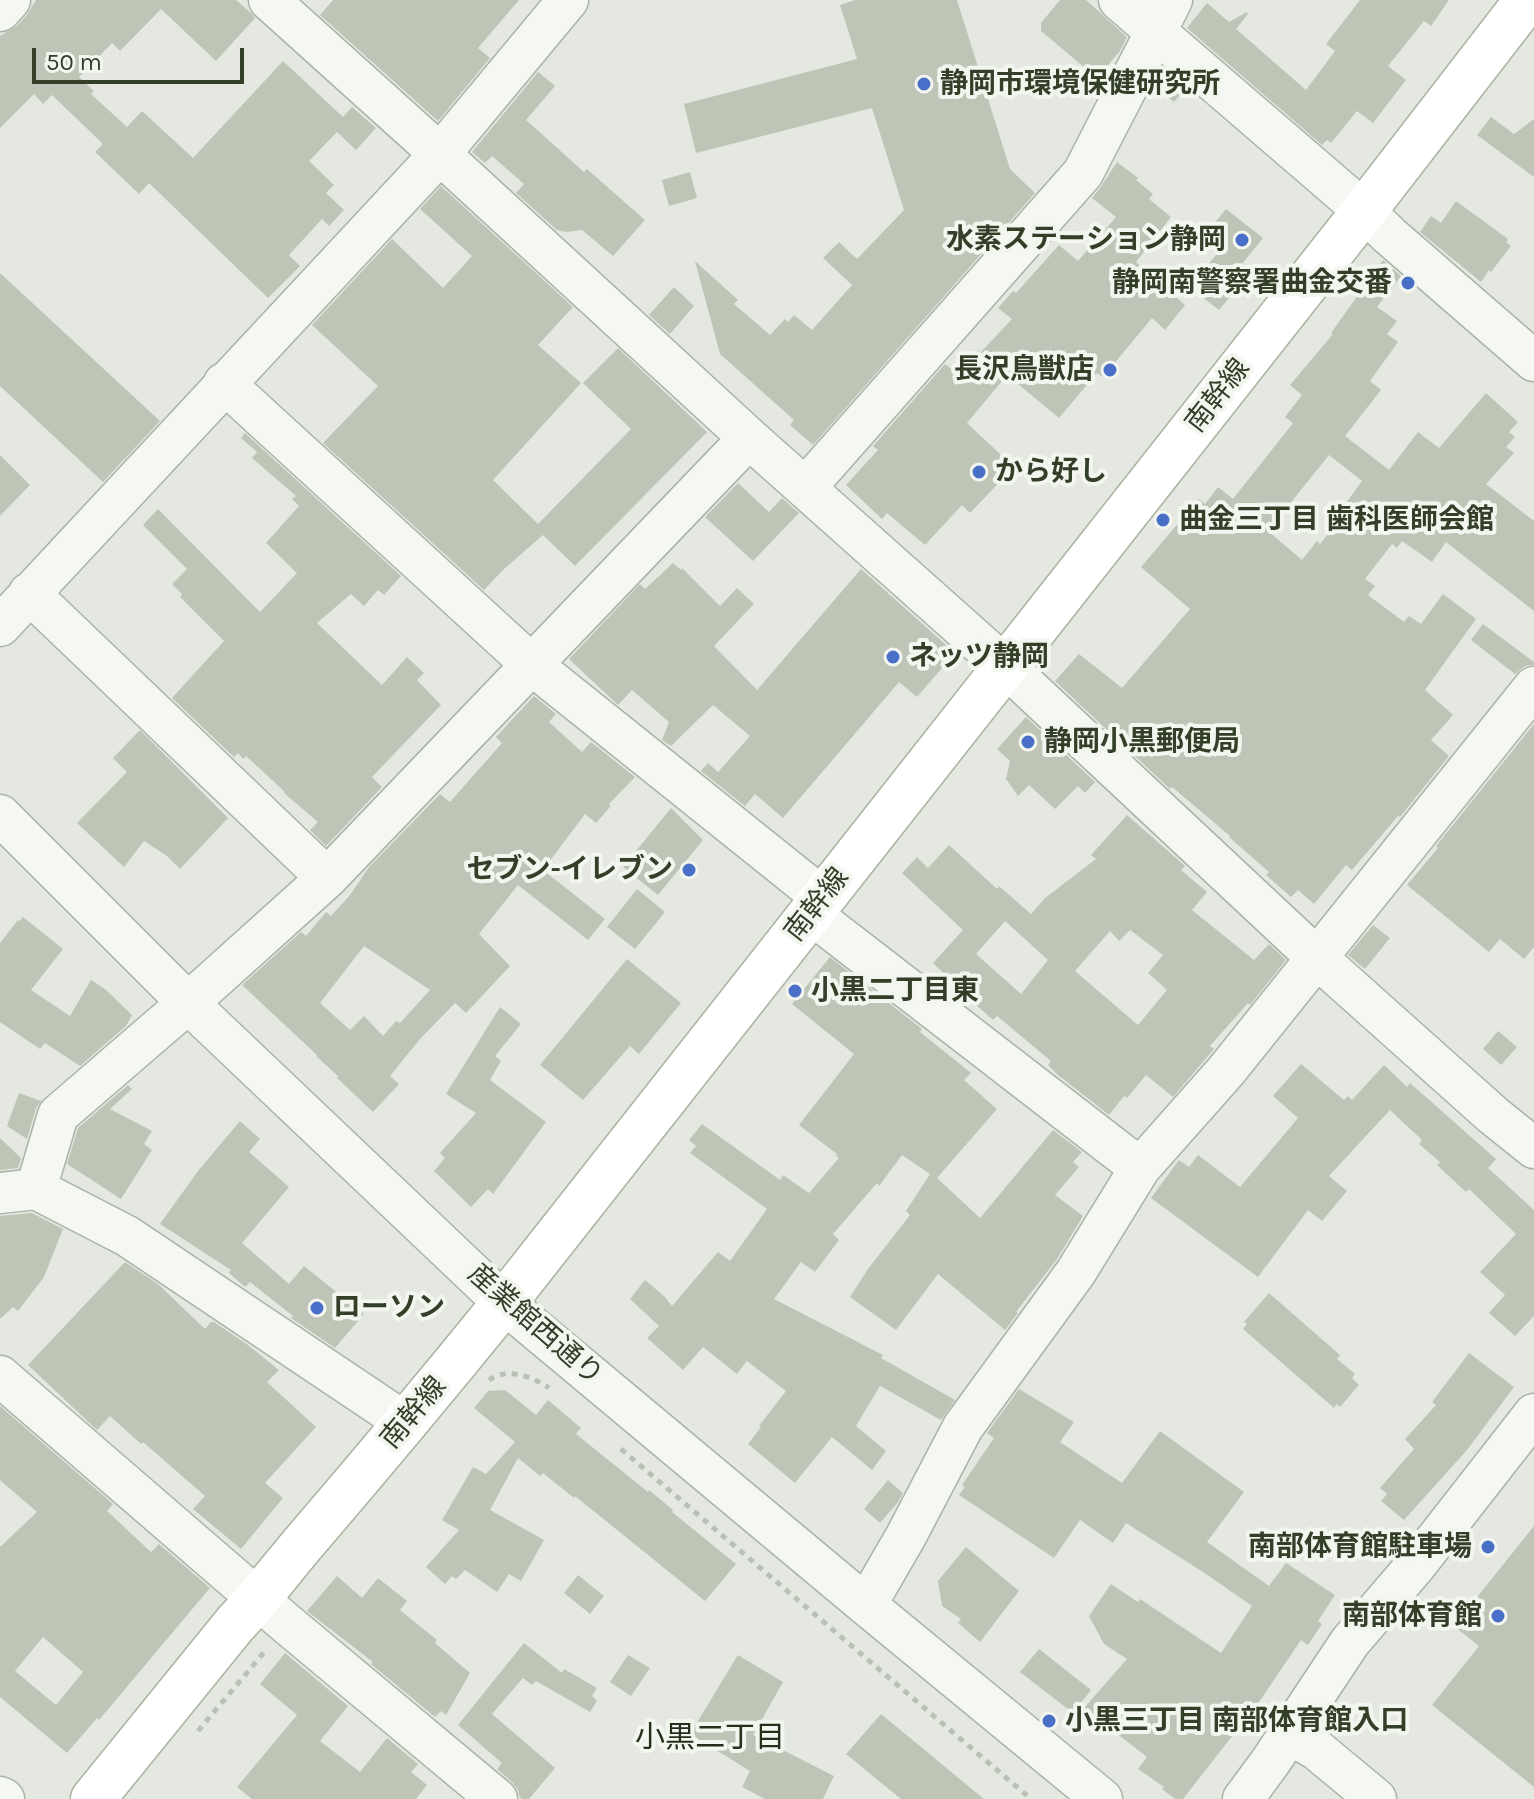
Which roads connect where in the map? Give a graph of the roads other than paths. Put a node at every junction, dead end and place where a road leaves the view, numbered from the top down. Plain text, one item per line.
1 (10, 0) edge
2 (269, 0) edge
3 (568, 0) edge
4 (1119, 0) edge
5 (1527, 0) edge
6 (0, 11) edge
7 (1164, 16) edge
8 (440, 154) junction
9 (1364, 211) junction
10 (1534, 361) edge
11 (224, 383) junction
12 (749, 438) junction
13 (805, 488) junction
14 (29, 593) junction
15 (0, 626) edge
16 (532, 665) junction
17 (1005, 666) junction
18 (1534, 687) edge
19 (0, 815) edge
20 (327, 878) junction
21 (817, 906) junction
22 (1316, 957) junction
23 (188, 1003) junction
24 (1534, 1148) edge
25 (1140, 1168) junction
26 (18, 1191) edge
27 (504, 1303) junction
28 (0, 1376) edge
29 (1534, 1414) edge
30 (406, 1423) junction
31 (866, 1605) junction
32 (273, 1612) junction
33 (1289, 1734) junction
34 (93, 1799) edge
35 (497, 1799) edge
36 (1102, 1799) edge
37 (1243, 1799) edge
38 (1376, 1799) edge

1 - 6 street
2 - 8 street
3 - 8 street
4 - 7 street
5 - 9 main road, 南幹線
7 - 9 street
7 - 13 street
8 - 11 street
8 - 12 street
9 - 10 street
9 - 17 main road, 南幹線
11 - 14 street
11 - 16 street
12 - 13 street
12 - 16 street
13 - 17 street
14 - 15 street
14 - 20 street
16 - 20 street
16 - 21 street
17 - 21 main road, 南幹線
17 - 22 street
18 - 22 street
19 - 23 street, 産業館西通り
20 - 23 street
21 - 25 street
21 - 27 main road, 南幹線
22 - 24 street
22 - 25 street
23 - 26 street
23 - 27 street, 産業館西通り
25 - 31 street
26 - 30 street
27 - 30 main road, 南幹線
27 - 31 street, 産業館西通り
28 - 32 street
29 - 33 street
30 - 32 main road, 南幹線
31 - 36 street, 産業館西通り
32 - 34 main road, 南幹線
32 - 35 street
33 - 37 street
33 - 38 street

